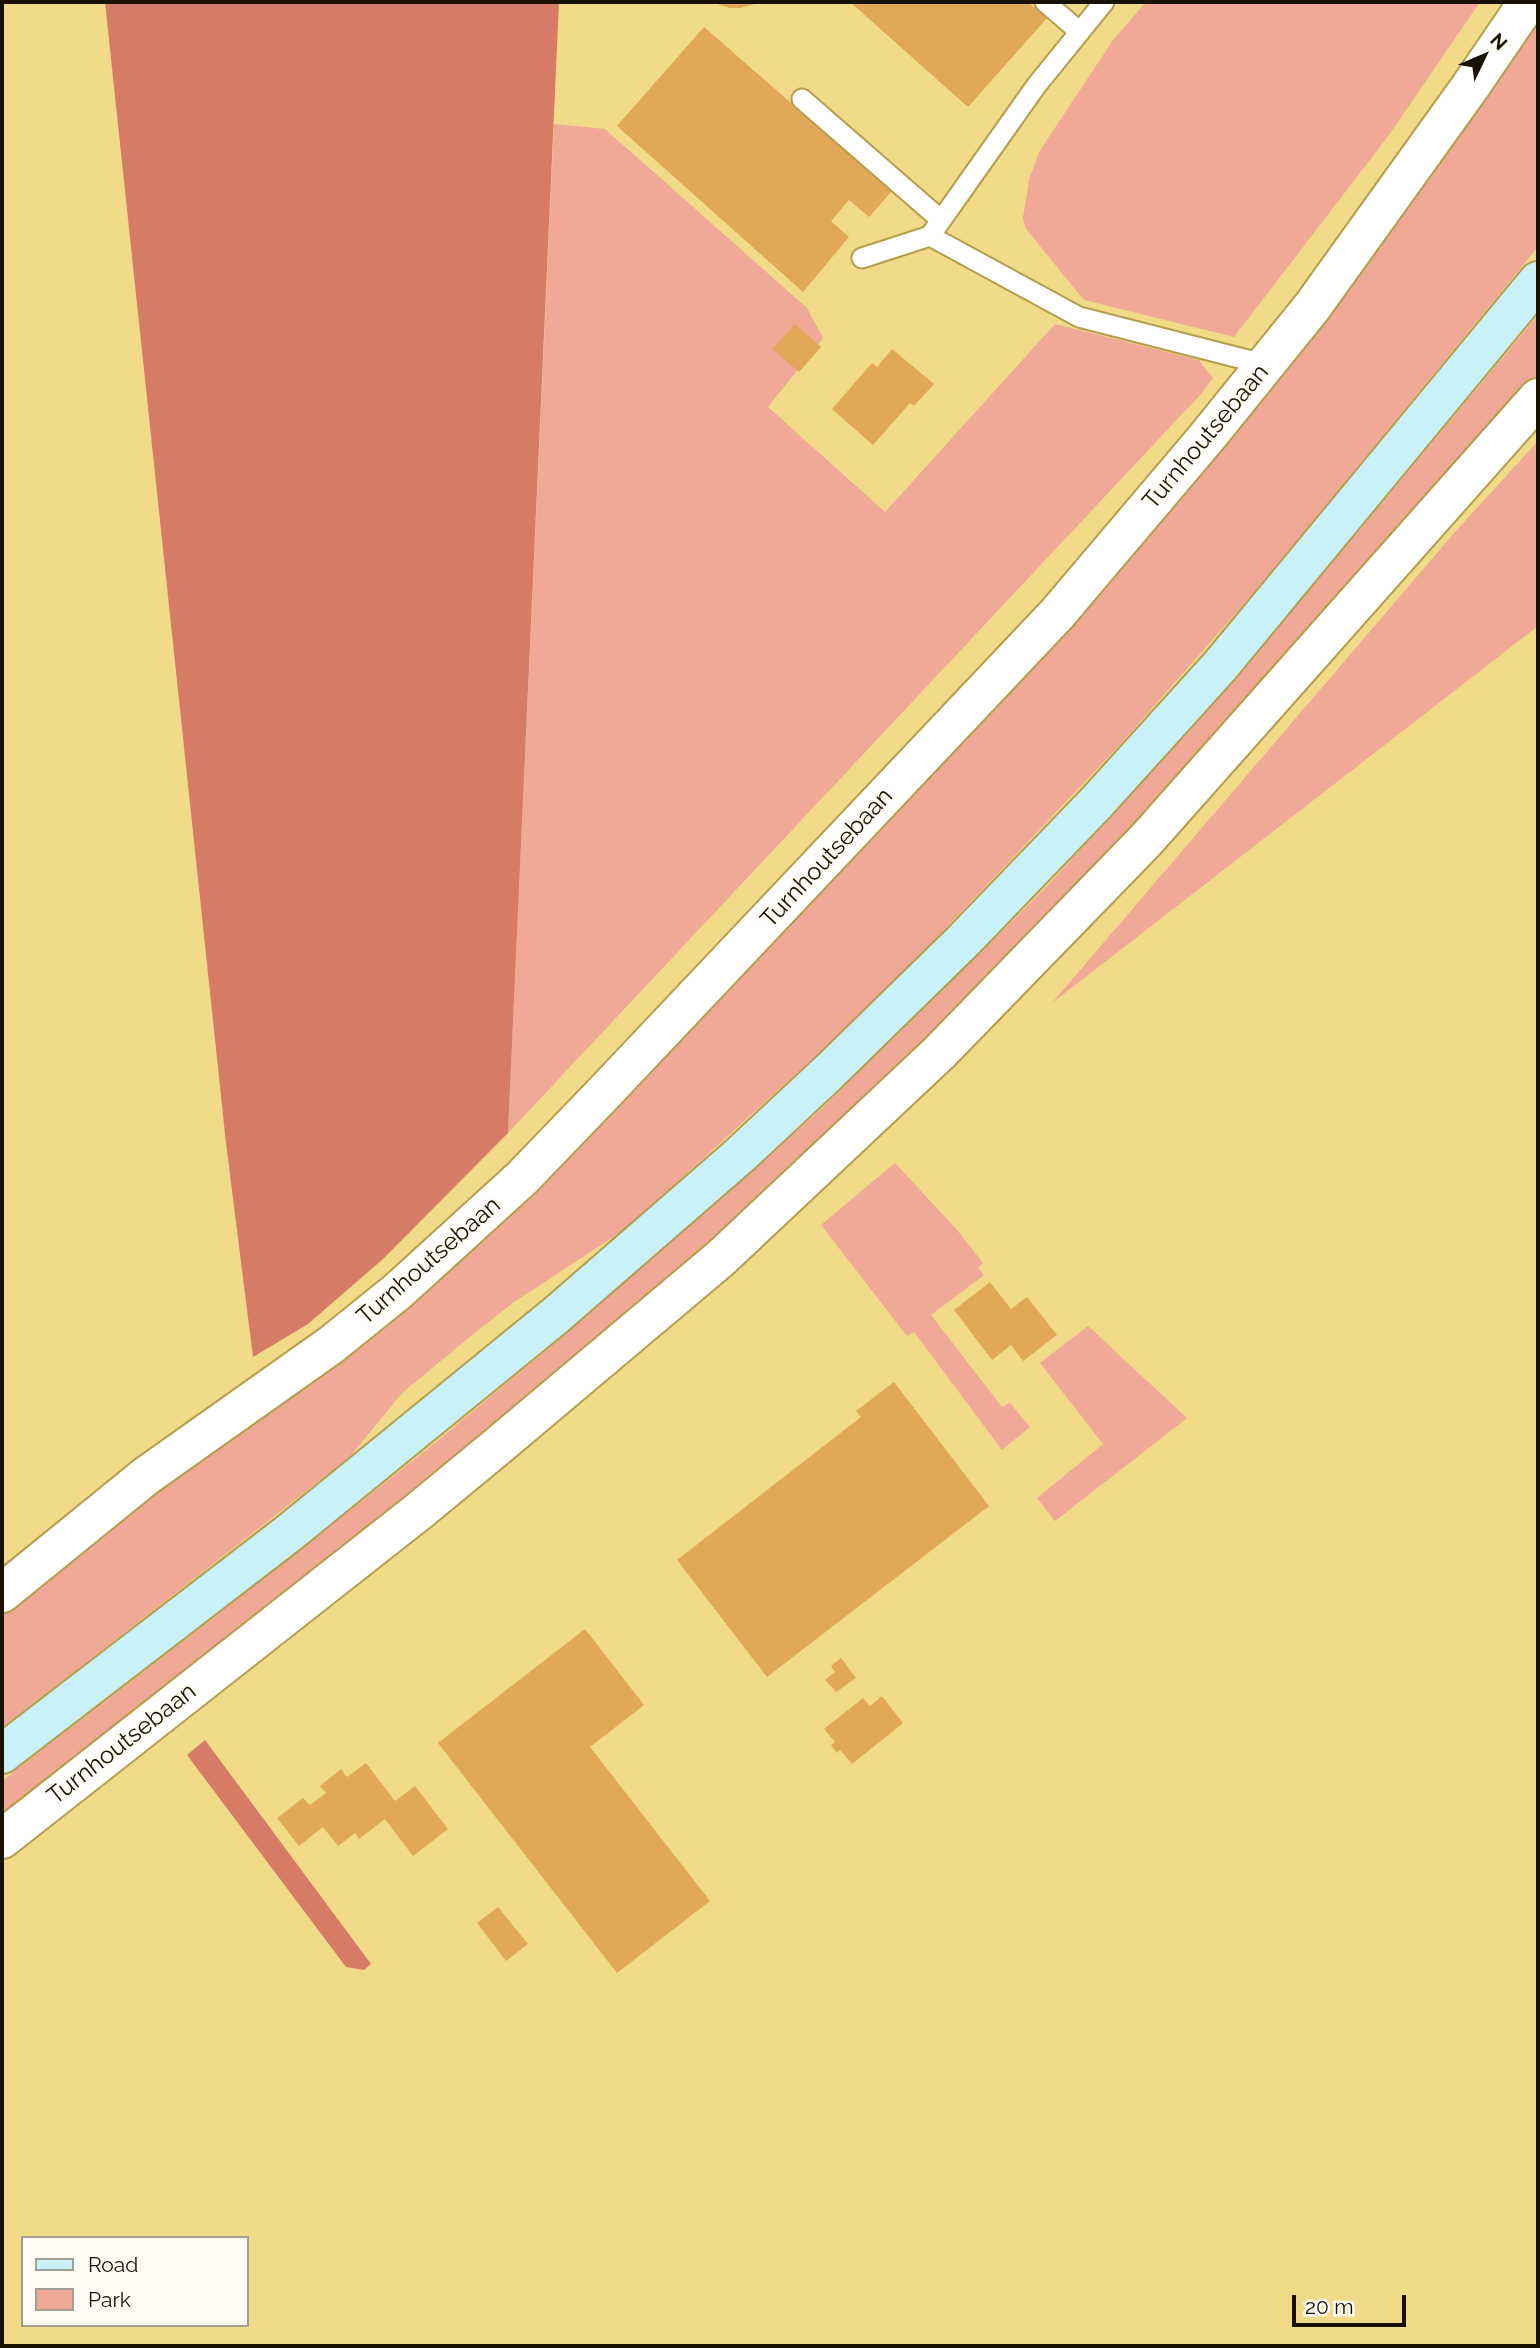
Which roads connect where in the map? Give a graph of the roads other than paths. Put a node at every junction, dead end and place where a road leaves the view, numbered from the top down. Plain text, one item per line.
1 (1045, 2) edge
2 (1104, 2) edge
3 (1528, 2) edge
4 (1080, 32) junction
5 (802, 99) dead end
6 (936, 228) junction
7 (862, 258) dead end
8 (1538, 281) edge
9 (1267, 365) junction
10 (1538, 398) edge
11 (2, 1593) edge
12 (2, 1754) edge
13 (2, 1839) edge

1 - 4 lane
2 - 4 lane
3 - 9 street, Turnhoutsebaan
4 - 6 lane
5 - 6 lane
6 - 7 lane
6 - 9 lane
8 - 12 main road
9 - 11 street, Turnhoutsebaan
10 - 13 street, Turnhoutsebaan

